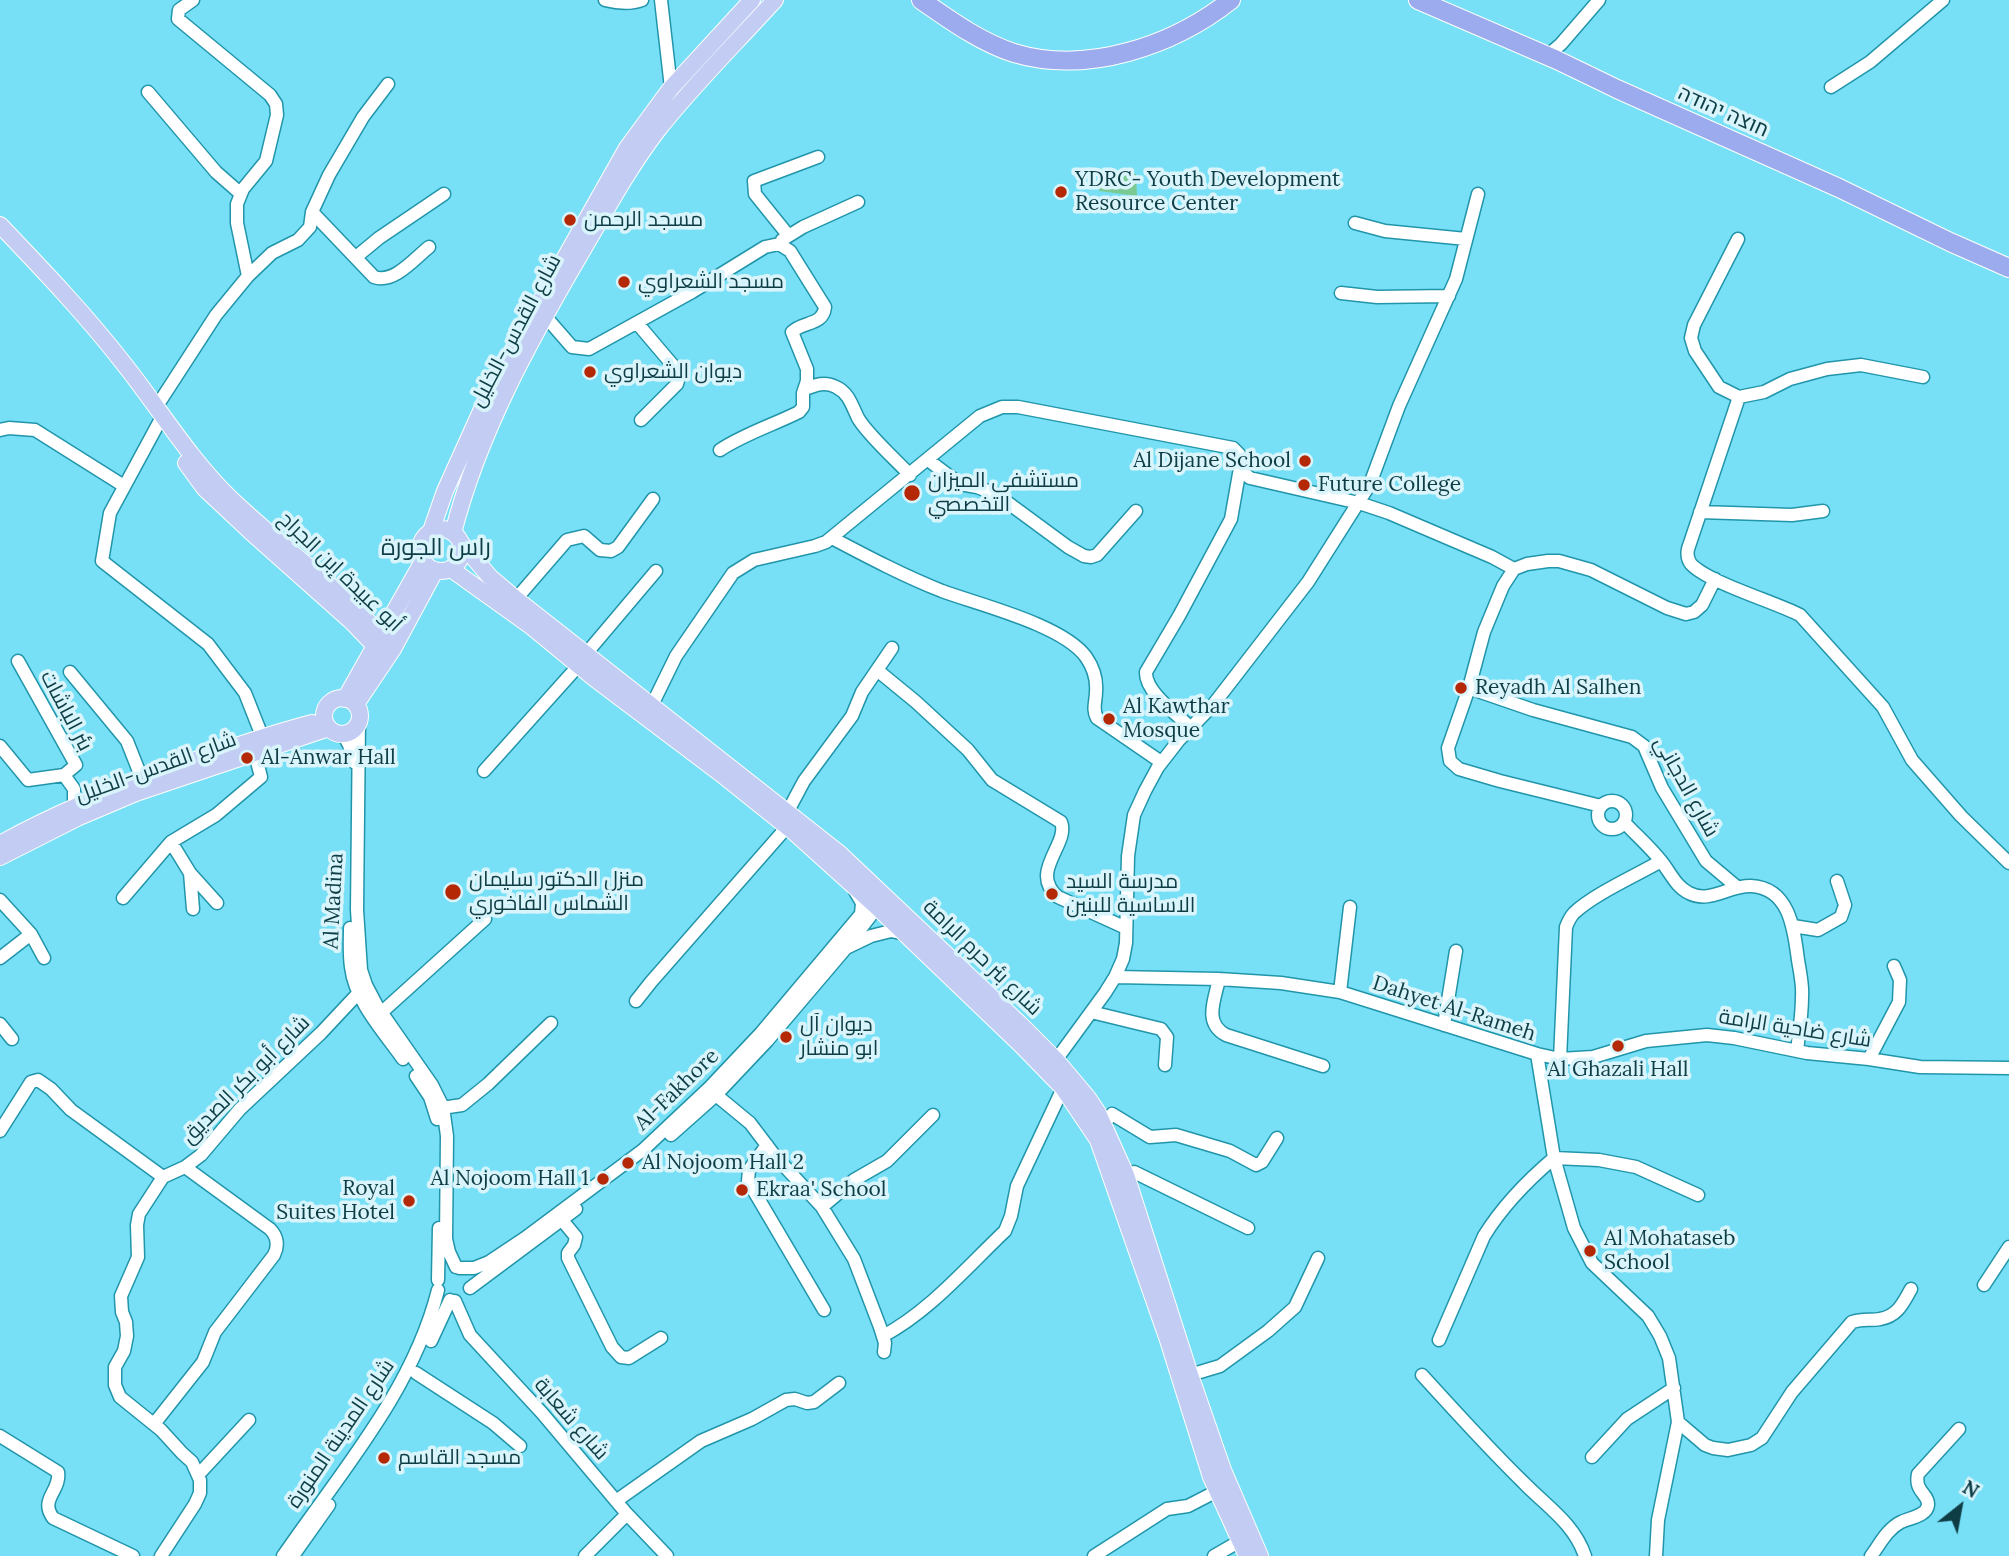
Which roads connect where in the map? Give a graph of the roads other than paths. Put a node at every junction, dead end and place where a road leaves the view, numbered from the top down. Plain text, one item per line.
1 (193, 0) edge
2 (605, 0) edge
3 (642, 0) edge
4 (661, 0) edge
5 (752, 0) edge
6 (775, 0) edge
7 (921, 0) edge
8 (1231, 0) edge
9 (1418, 0) edge
10 (1599, 0) edge
11 (1943, 0) edge
12 (1547, 56) junction
13 (388, 84) dead end
14 (1831, 87) dead end
15 (671, 88) junction
16 (148, 92) dead end
17 (818, 157) dead end
18 (241, 194) junction
19 (444, 194) dead end
20 (1478, 194) dead end
21 (858, 202) dead end
22 (312, 212) junction
23 (1355, 223) dead end
24 (0, 225) edge
25 (788, 235) junction
26 (1466, 239) junction
27 (1738, 239) dead end
28 (0, 240) edge
29 (775, 244) junction
30 (429, 247) dead end
31 (356, 257) junction
32 (2009, 268) edge
33 (248, 276) junction
34 (1341, 293) dead end
35 (1449, 296) junction
36 (545, 316) junction
37 (637, 323) junction
38 (1923, 377) dead end
39 (805, 389) junction
40 (1740, 397) junction
41 (159, 416) junction
42 (641, 420) dead end
43 (0, 430) edge
44 (720, 450) dead end
45 (928, 460) junction
46 (1240, 468) junction
47 (910, 475) junction
48 (124, 486) junction
49 (653, 499) dead end
50 (1359, 503) junction
51 (1136, 511) dead end
52 (1823, 511) dead end
53 (1700, 512) junction
54 (431, 531) junction
55 (832, 538) junction
56 (457, 539) junction
57 (436, 567) junction
58 (1514, 569) junction
59 (656, 571) dead end
60 (1715, 579) junction
61 (516, 598) junction
62 (377, 640) junction
63 (892, 648) dead end
64 (393, 649) junction
65 (582, 660) junction
66 (18, 662) dead end
67 (877, 670) junction
68 (70, 672) dead end
69 (1469, 688) junction
70 (652, 705) junction
71 (353, 708) junction
72 (332, 727) junction
73 (1191, 728) junction
74 (262, 736) junction
75 (0, 746) edge
76 (255, 754) junction
77 (1161, 762) junction
78 (484, 771) dead end
79 (64, 775) junction
80 (142, 779) junction
81 (358, 788) junction
82 (1601, 806) junction
83 (74, 807) junction
84 (787, 819) junction
85 (1624, 822) junction
86 (171, 842) junction
87 (0, 846) edge
88 (1661, 861) junction
89 (2009, 863) edge
90 (190, 873) junction
91 (1837, 881) dead end
92 (1737, 887) junction
93 (123, 898) dead end
94 (0, 900) edge
95 (218, 903) dead end
96 (875, 904) junction
97 (1350, 906) dead end
98 (193, 909) dead end
99 (485, 919) dead end
100 (1793, 926) junction
101 (1126, 928) junction
102 (31, 934) junction
103 (905, 934) junction
104 (846, 948) junction
105 (1456, 951) dead end
106 (0, 958) edge
107 (44, 958) dead end
108 (1894, 967) dead end
109 (1115, 977) junction
110 (1219, 979) junction
111 (362, 988) junction
112 (1340, 992) junction
113 (636, 1001) dead end
114 (382, 1012) junction
115 (1091, 1013) junction
116 (551, 1023) dead end
117 (0, 1024) edge
118 (1444, 1025) junction
119 (12, 1039) dead end
120 (1797, 1051) junction
121 (1537, 1054) junction
122 (1560, 1059) junction
123 (1869, 1059) junction
124 (1056, 1060) junction
125 (1165, 1065) dead end
126 (1323, 1066) dead end
127 (2009, 1068) edge
128 (1063, 1088) junction
129 (716, 1095) junction
130 (439, 1108) junction
131 (933, 1115) dead end
132 (1103, 1125) junction
133 (0, 1131) edge
134 (1277, 1138) dead end
135 (767, 1145) junction
136 (1554, 1158) junction
137 (185, 1167) junction
138 (1126, 1175) junction
139 (163, 1177) junction
140 (1698, 1195) dead end
141 (822, 1207) junction
142 (562, 1220) junction
143 (1248, 1228) dead end
144 (2009, 1247) edge
145 (1318, 1258) dead end
146 (457, 1268) junction
147 (438, 1285) junction
148 (1984, 1285) dead end
149 (470, 1288) junction
150 (1911, 1289) dead end
151 (453, 1301) junction
152 (824, 1310) dead end
153 (883, 1336) junction
154 (661, 1338) dead end
155 (1439, 1340) dead end
156 (884, 1352) dead end
157 (416, 1373) junction
158 (1190, 1374) junction
159 (1422, 1376) dead end
160 (839, 1383) dead end
161 (1674, 1388) junction
162 (249, 1420) dead end
163 (1678, 1422) junction
164 (154, 1424) junction
165 (1959, 1429) dead end
166 (0, 1436) edge
167 (520, 1446) dead end
168 (1592, 1457) dead end
169 (199, 1474) junction
170 (1217, 1491) junction
171 (615, 1501) junction
172 (626, 1514) junction
173 (1243, 1548) edge
174 (133, 1556) edge
175 (161, 1556) edge
176 (283, 1556) edge
177 (293, 1556) edge
178 (584, 1556) edge
179 (667, 1556) edge
180 (1094, 1556) edge
181 (1214, 1556) edge
182 (1260, 1556) edge
183 (1585, 1556) edge
184 (1656, 1556) edge
185 (1871, 1556) edge

1 - 18 street
2 - 3 street
4 - 15 street
5 - 15 main road, شارع القدس-الخليل
6 - 36 main road, شارع القدس-الخليل
7 - 8 highway
9 - 12 highway, חוצה יהודה
10 - 12 street
11 - 14 street
12 - 32 highway, חוצה יהודה
13 - 22 street
15 - 54 main road, شارع القدس-الخليل
16 - 18 street
17 - 25 street
18 - 33 street
19 - 31 street
20 - 26 street
21 - 25 street
22 - 31 street
22 - 33 street
23 - 26 street
24 - 41 main road, أبو عبيدة إبن الجراح
25 - 29 street
26 - 35 street
27 - 40 street
28 - 41 main road, أبو عبيدة إبن الجراح
29 - 37 street
29 - 39 street
30 - 31 street
33 - 41 street
34 - 35 street
35 - 50 street
36 - 37 street
36 - 56 main road, شارع القدس-الخليل
37 - 42 street
38 - 40 street
39 - 44 street
39 - 47 street
40 - 53 street
41 - 48 street
41 - 62 main road, أبو عبيدة إبن الجراح
43 - 48 street
45 - 46 street
45 - 47 street
45 - 51 street
46 - 50 street
46 - 73 street
47 - 55 street
48 - 74 street
49 - 61 street
50 - 58 street
50 - 73 street
52 - 53 street
53 - 60 street
54 - 56 main road
54 - 57 main road
55 - 70 street
55 - 77 street
56 - 57 main road
56 - 61 main road, شارع بئر حرم الرامة
57 - 62 main road
57 - 64 main road
57 - 65 main road, شارع بئر حرم الرامة
58 - 60 street
58 - 69 street
59 - 65 street
60 - 89 street
61 - 65 main road, شارع بئر حرم الرامة
62 - 64 main road, أبو عبيدة إبن الجراح
62 - 71 main road
63 - 67 street
64 - 71 main road
65 - 70 main road, شارع بئر حرم الرامة
65 - 78 street
65 - 84 main road, شارع بئر حرم الرامة
66 - 79 street, بئر الباشات
67 - 84 street
67 - 101 street
68 - 80 street
69 - 82 street
69 - 92 street, شارع الدجاني
70 - 84 main road, شارع بئر حرم الرامة
71 - 72 main road
71 - 72 main road
71 - 81 street
72 - 74 main road, شارع القدس-الخليل
72 - 76 main road, شارع القدس-الخليل
72 - 81 street
73 - 77 street
74 - 80 main road, شارع القدس-الخليل
75 - 79 street
76 - 86 street
76 - 87 main road, شارع القدس-الخليل
77 - 101 street
79 - 83 street
80 - 83 main road, شارع القدس-الخليل
81 - 111 street, Al Madina
82 - 85 street
82 - 85 street
83 - 87 main road, شارع القدس-الخليل
84 - 96 main road, شارع بئر حرم الرامة
84 - 96 main road, شارع بئر حرم الرامة
84 - 113 street
85 - 88 street
86 - 90 street
86 - 93 street
88 - 92 street
88 - 122 street
90 - 95 street
90 - 98 street
91 - 100 street
92 - 100 street
94 - 102 street
96 - 103 main road, شارع بئر حرم الرامة
96 - 104 street
96 - 124 main road, شارع بئر حرم الرامة
96 - 146 street, Al-Fakhore
97 - 112 street
99 - 114 street
100 - 120 street
101 - 109 street
102 - 106 street
102 - 107 street
103 - 104 street, Al-Fakhore
103 - 128 main road, شارع بئر حرم الرامة
104 - 129 street, Al-Fakhore
105 - 118 street
108 - 123 street
109 - 110 street, Dahyet Al-Rameh
109 - 115 street
110 - 112 street, Dahyet Al-Rameh
110 - 126 street
111 - 114 street, Al Madina
111 - 130 street, Al Madina
111 - 137 street, شارع أبو بكر الصديق
112 - 118 street, Dahyet Al-Rameh
114 - 130 street, Al Madina
115 - 124 street
115 - 125 street
116 - 130 street
117 - 119 street
118 - 121 street, Dahyet Al-Rameh
120 - 122 street, شارع ضاحية الرامة
120 - 123 street, شارع ضاحية الرامة
121 - 122 street, شارع ضاحية الرامة
121 - 136 street, Dahyet Al-Rameh
123 - 127 street, شارع ضاحية الرامة
124 - 132 main road, شارع بئر حرم الرامة
128 - 153 street
128 - 170 main road, شارع بئر حرم الرامة
129 - 135 street
129 - 142 street, Al-Fakhore
130 - 146 street, Al Madina
130 - 147 street, Al Madina
131 - 141 street
132 - 134 street
132 - 138 main road, شارع بئر حرم الرامة
133 - 139 street
135 - 141 street
135 - 152 street
136 - 140 street
136 - 155 street
136 - 161 street, Dahyet Al-Rameh
137 - 139 street, شارع أبو بكر الصديق
137 - 164 street
138 - 143 street
138 - 158 main road, شارع بئر حرم الرامة
139 - 164 street
141 - 153 street
142 - 149 street, Al-Fakhore
142 - 154 street
144 - 148 street
145 - 158 street
146 - 147 street
146 - 149 street, Al Madina
147 - 151 street
147 - 176 street, شارع المدينة المنورة
149 - 151 street
150 - 163 street
151 - 157 street, شارع المدينة المنورة
151 - 171 street, شارع شعابة
153 - 156 street
157 - 167 street
157 - 177 street, شارع المدينة المنورة
158 - 182 main road, شارع بئر حرم الرامة
159 - 183 street
160 - 171 street
161 - 163 street, Dahyet Al-Rameh
161 - 168 street
162 - 169 street
163 - 184 street, Dahyet Al-Rameh
164 - 169 street
165 - 185 street
166 - 174 street
169 - 175 street
170 - 173 main road, شارع بئر حرم الرامة
170 - 180 street
171 - 172 street, شارع شعابة
172 - 178 street
172 - 179 street, شارع شعابة
173 - 181 street

